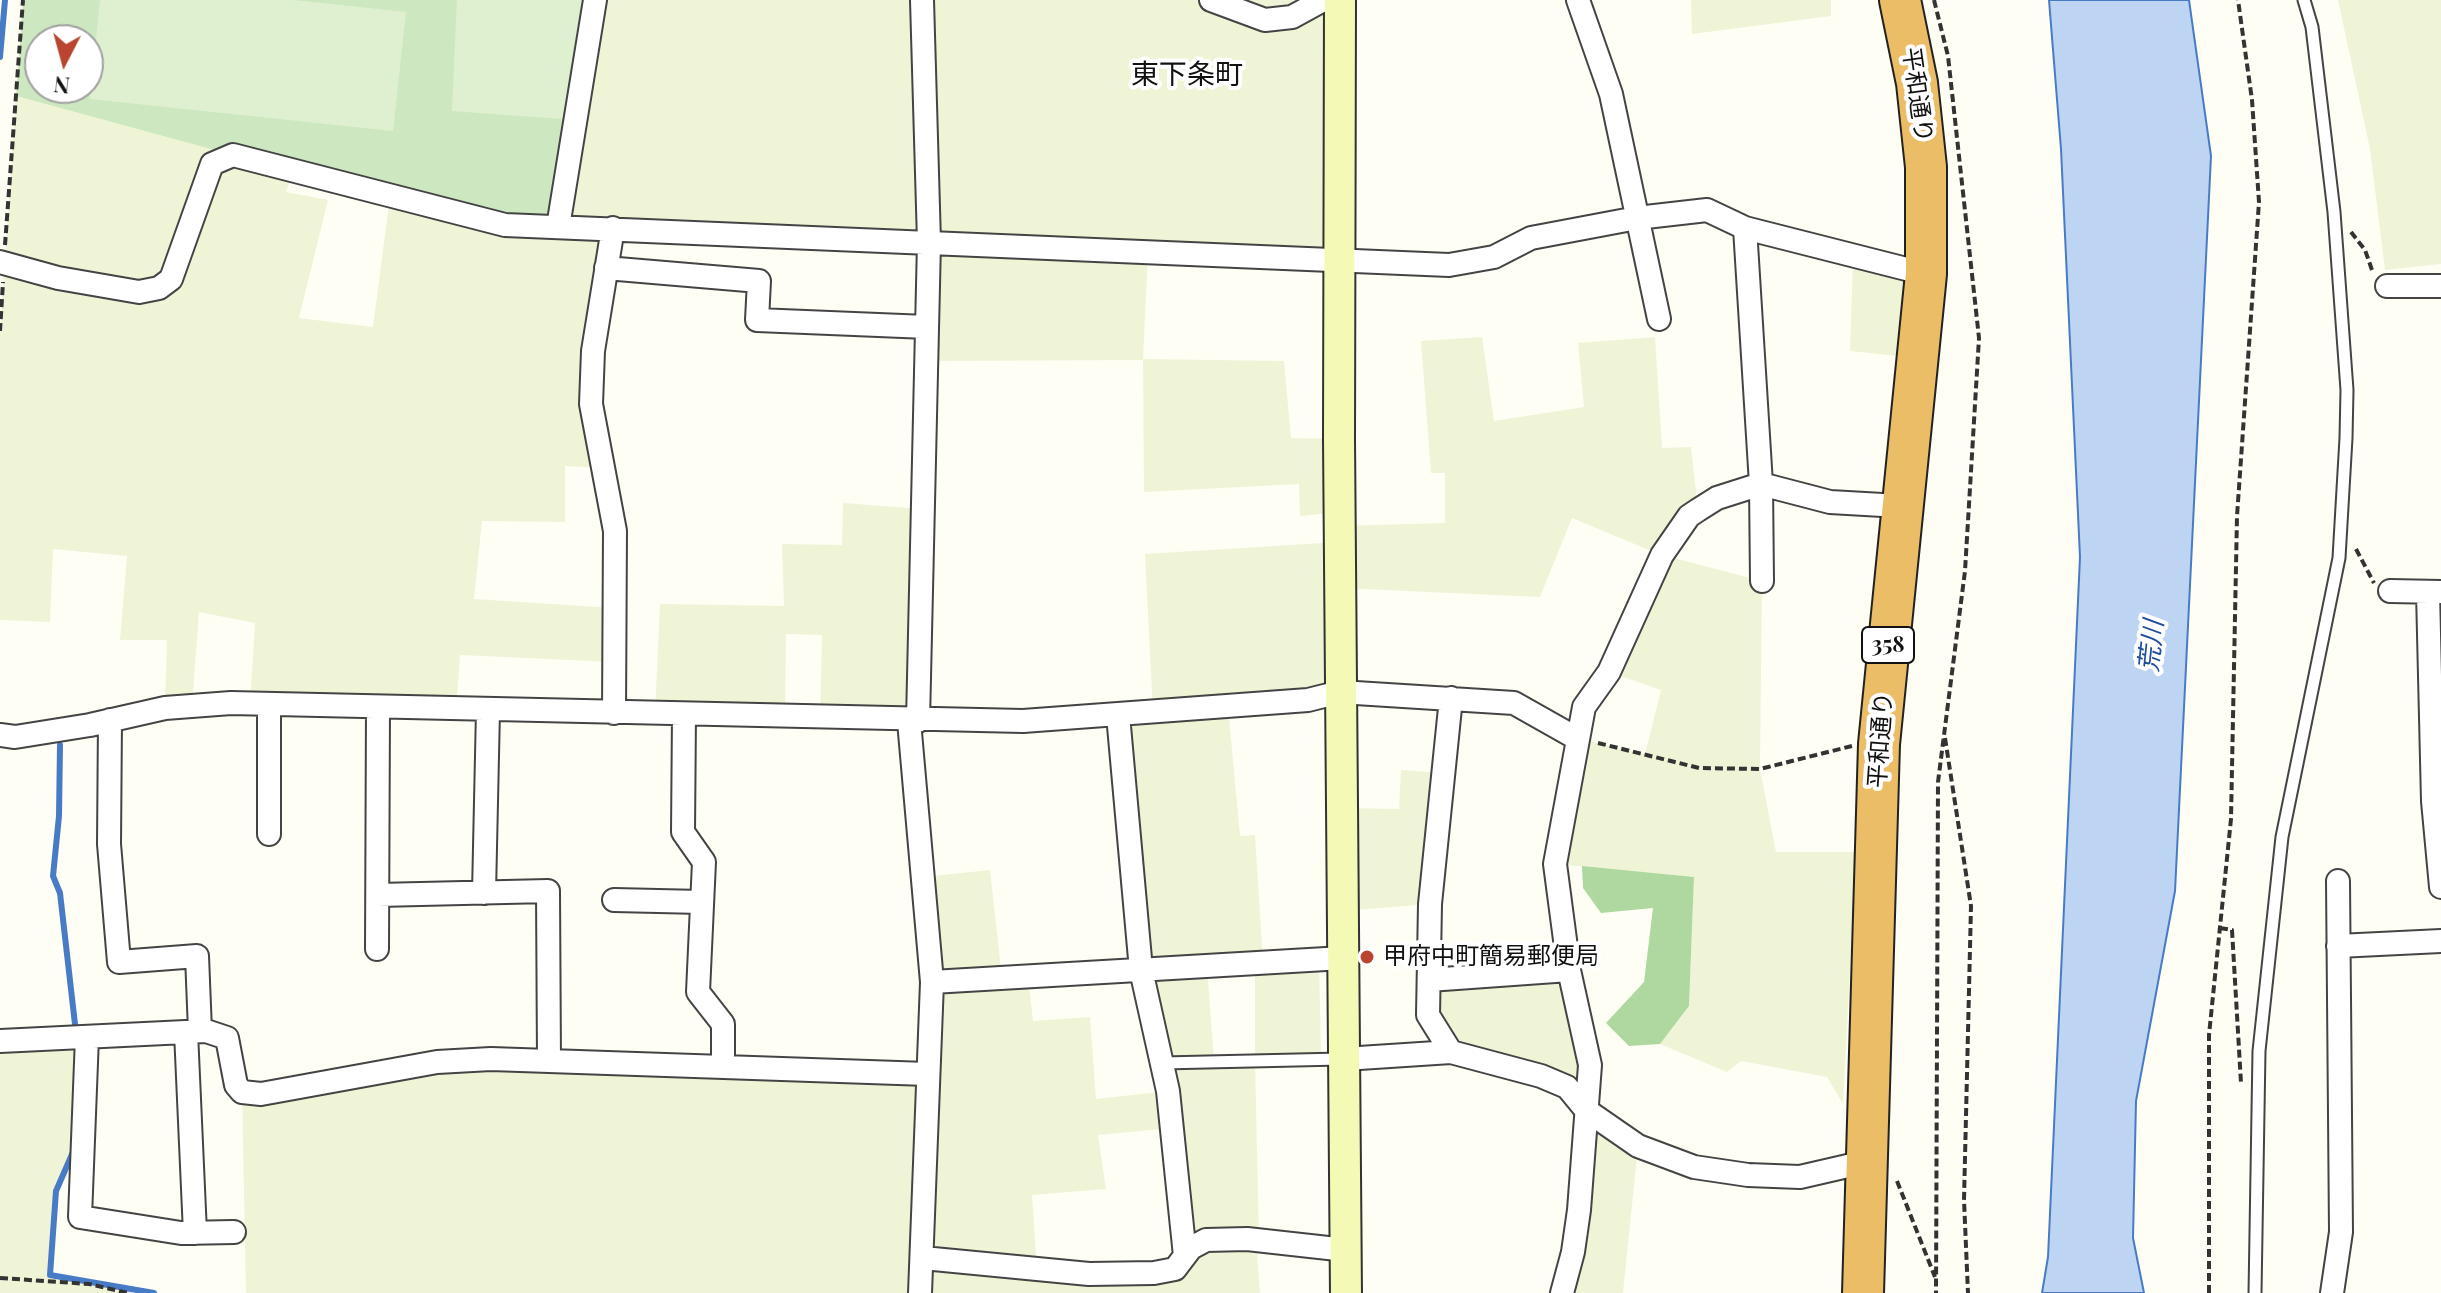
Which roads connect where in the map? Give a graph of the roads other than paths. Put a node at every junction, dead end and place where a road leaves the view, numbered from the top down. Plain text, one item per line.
1 (595, 0) edge
2 (922, 0) edge
3 (1211, 0) edge
4 (1323, 0) edge
5 (1340, 0) edge
6 (1578, 0) edge
7 (1900, 0) edge
8 (2304, 0) edge
9 (1637, 218) junction
10 (558, 227) junction
11 (613, 228) junction
12 (1745, 228) junction
13 (929, 242) junction
14 (2, 263) edge
15 (1338, 263) junction
16 (606, 268) junction
17 (1926, 274) junction
18 (2387, 286) road end
19 (2441, 286) edge
20 (1659, 319) dead end
21 (927, 327) junction
22 (1761, 484) junction
23 (1900, 506) junction
24 (1762, 581) dead end
25 (2390, 591) road end
26 (2434, 592) edge
27 (1340, 692) junction
28 (1451, 698) junction
29 (269, 704) junction
30 (378, 707) junction
31 (488, 710) junction
32 (614, 713) junction
33 (684, 715) junction
34 (1118, 715) junction
35 (2436, 719) edge
36 (110, 720) junction
37 (913, 721) junction
38 (0, 735) edge
39 (1576, 738) junction
40 (269, 834) dead end
41 (2438, 846) edge
42 (2338, 881) dead end
43 (2441, 887) edge
44 (484, 893) junction
45 (378, 895) junction
46 (614, 900) dead end
47 (702, 902) junction
48 (2441, 941) edge
49 (2338, 946) junction
50 (377, 949) dead end
51 (1343, 958) junction
52 (1141, 970) junction
53 (1569, 970) junction
54 (1429, 980) junction
55 (932, 982) junction
56 (193, 1031) junction
57 (87, 1037) junction
58 (0, 1041) edge
59 (1451, 1052) junction
60 (1344, 1059) junction
61 (549, 1061) junction
62 (1162, 1063) junction
63 (723, 1067) junction
64 (927, 1074) junction
65 (1586, 1110) junction
66 (1865, 1162) junction
67 (234, 1232) dead end
68 (195, 1233) junction
69 (1346, 1250) junction
70 (1185, 1256) junction
71 (923, 1258) junction
72 (920, 1293) edge
73 (1346, 1293) edge
74 (1562, 1293) edge
75 (1863, 1293) edge
76 (2255, 1293) edge
77 (2332, 1293) edge

1 - 10 street
2 - 13 street
3 - 4 street
5 - 15 street
6 - 9 street
7 - 17 highway, 平和通り / 358
8 - 76 lane
9 - 12 street
9 - 15 street
9 - 20 street
10 - 11 street
10 - 14 street
11 - 13 street
11 - 16 street
12 - 17 street
12 - 22 street
13 - 15 street
13 - 21 street
15 - 27 street
16 - 21 street
16 - 32 street
17 - 23 highway, 平和通り / 358
18 - 19 street
21 - 37 street
22 - 23 street
22 - 24 street
22 - 39 street
23 - 66 highway, 平和通り / 358
25 - 26 street
26 - 35 street
27 - 28 street
27 - 34 street
27 - 51 street
28 - 39 street
28 - 54 street
29 - 30 street
29 - 36 street
29 - 40 street
30 - 31 street
30 - 45 street
31 - 32 street
31 - 44 street
32 - 33 street
33 - 37 street
33 - 47 street
34 - 37 street
34 - 52 street
35 - 41 street
36 - 38 street
36 - 56 street
37 - 55 street
39 - 53 street
41 - 43 street
42 - 49 street
44 - 45 street
44 - 61 street
45 - 50 street
46 - 47 street
47 - 63 street
48 - 49 street
49 - 77 street
51 - 52 street
51 - 60 street
52 - 55 street
52 - 62 street
53 - 54 street
53 - 65 street
54 - 59 street
55 - 64 street
56 - 57 street
56 - 61 street
56 - 68 street
57 - 58 street
57 - 68 street
59 - 60 street
59 - 65 street
60 - 62 lane
60 - 69 street
61 - 63 street
62 - 70 street
63 - 64 street
64 - 71 street
65 - 66 street
65 - 74 street
66 - 75 highway, 平和通り / 358
67 - 68 street
69 - 70 street
69 - 73 street
70 - 71 street
71 - 72 street

